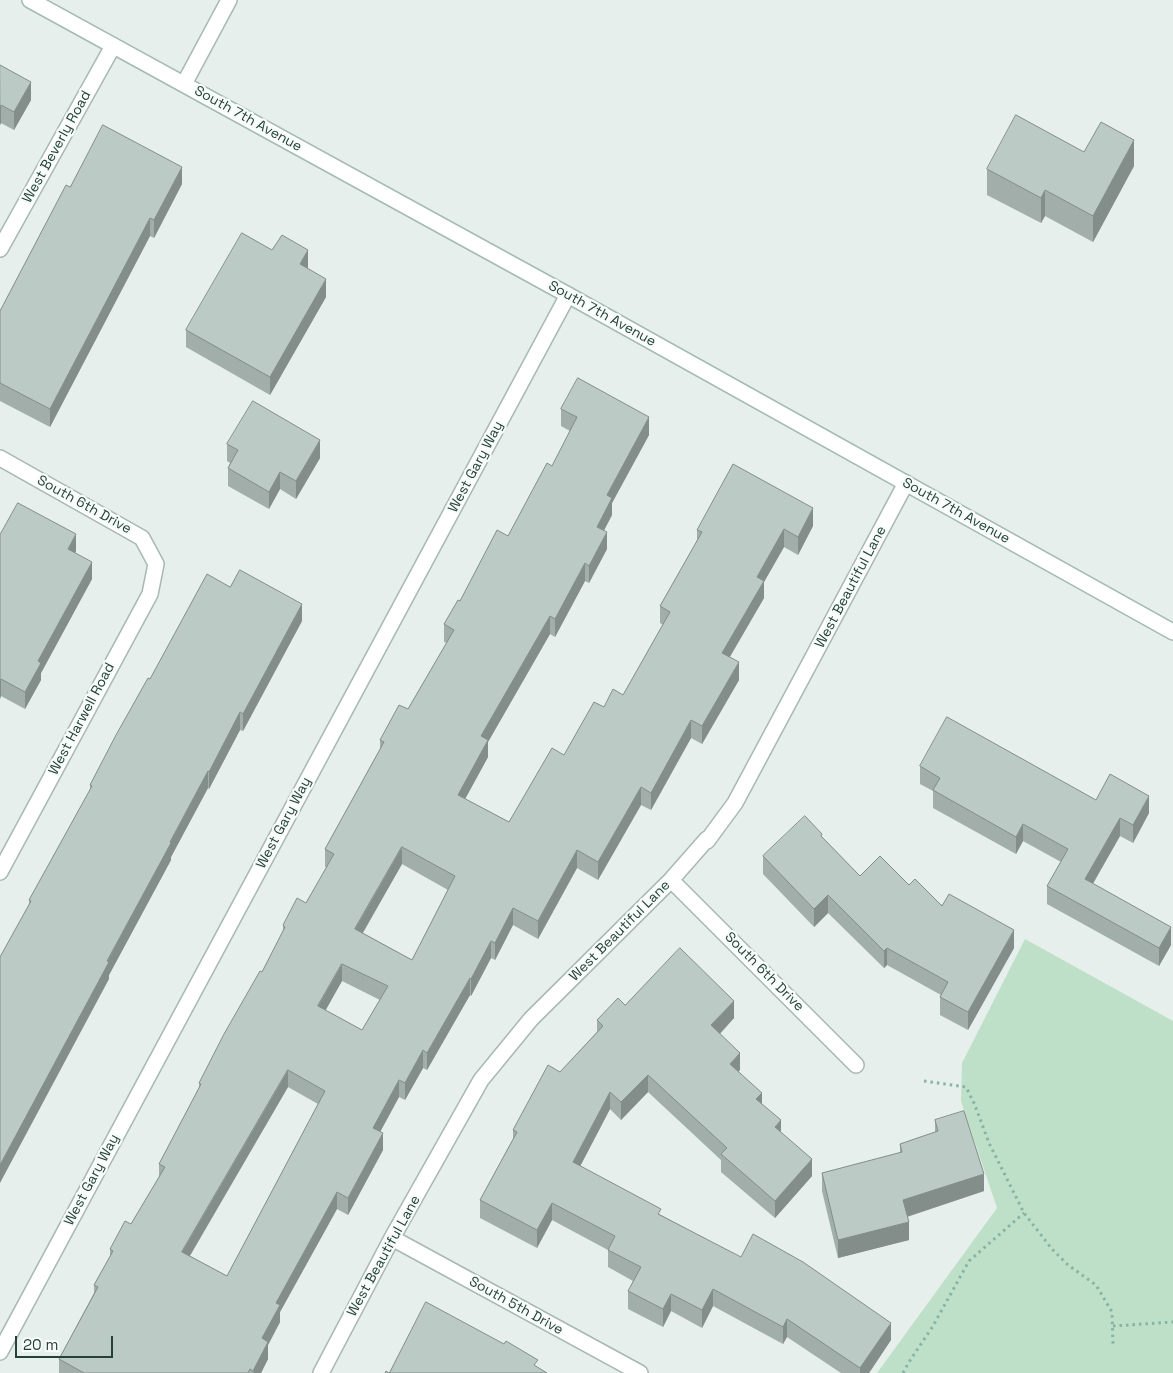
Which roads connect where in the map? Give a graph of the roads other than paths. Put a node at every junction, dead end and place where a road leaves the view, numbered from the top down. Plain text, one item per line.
1 (30, 0) edge
2 (229, 0) edge
3 (113, 46) junction
4 (184, 84) junction
5 (0, 249) edge
6 (568, 295) junction
7 (0, 458) edge
8 (906, 483) junction
9 (156, 564) joint
10 (1173, 632) edge
11 (0, 872) edge
12 (671, 880) junction
13 (856, 1065) dead end
14 (392, 1238) junction
15 (0, 1352) edge
16 (321, 1373) edge
17 (640, 1373) edge

1 - 3 street, South 7th Avenue
2 - 4 street
3 - 4 street, South 7th Avenue
3 - 5 street, West Beverly Road
4 - 6 street, South 7th Avenue
6 - 8 street, South 7th Avenue
6 - 15 street, West Gary Way
7 - 9 street, South 6th Drive
8 - 10 street, South 7th Avenue
8 - 12 street, West Beautiful Lane
9 - 11 street, West Harwell Road
12 - 13 street, South 6th Drive
12 - 14 street, West Beautiful Lane
14 - 16 street, West Beautiful Lane
14 - 17 street, South 5th Drive

